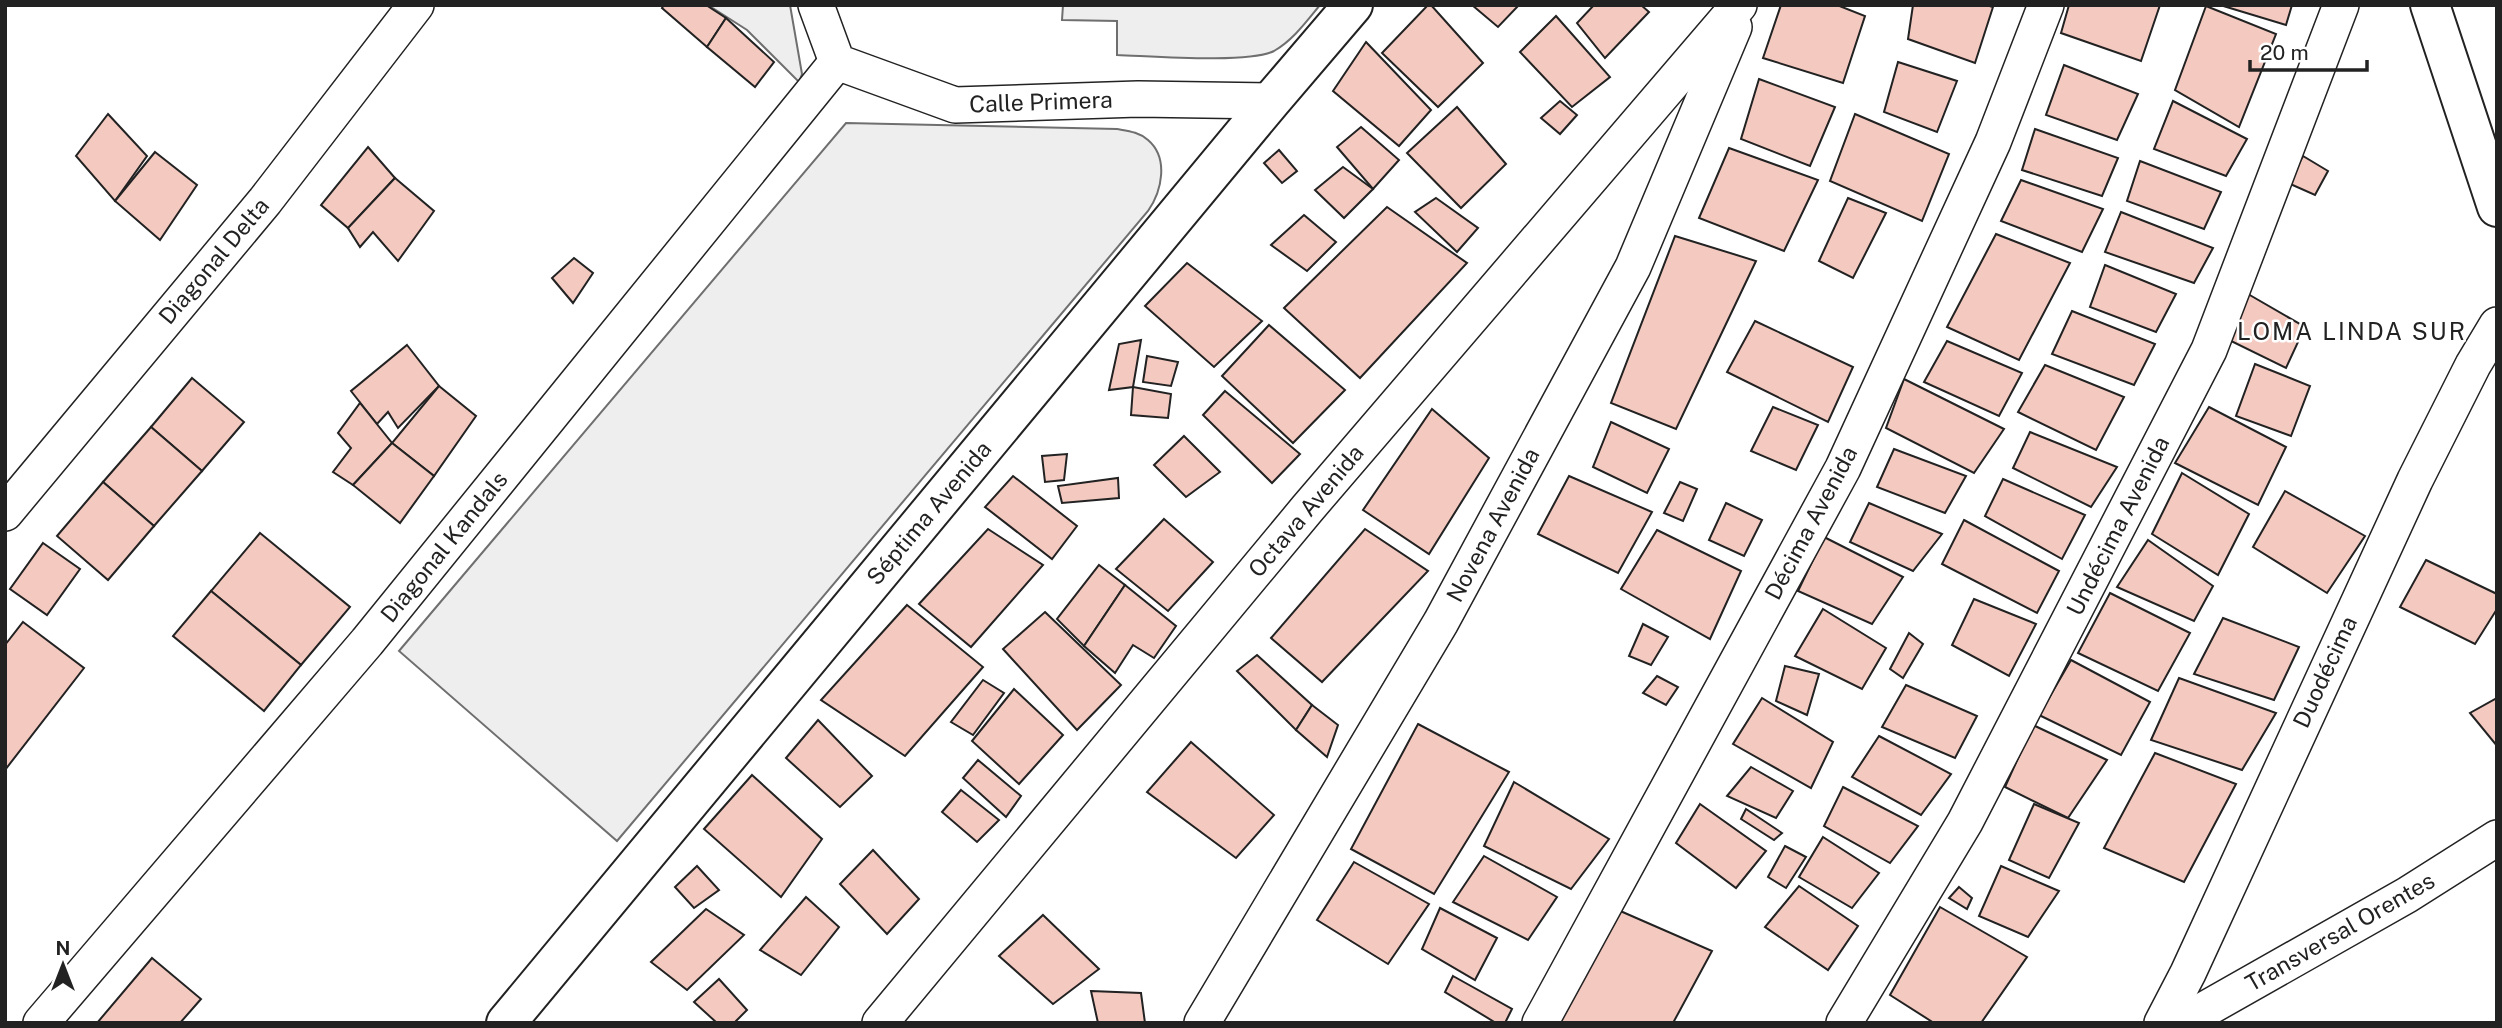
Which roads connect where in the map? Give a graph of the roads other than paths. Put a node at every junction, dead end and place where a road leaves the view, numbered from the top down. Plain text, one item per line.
1 (416, 5) edge
2 (816, 5) edge
3 (1353, 5) edge
4 (1741, 5) edge
5 (2046, 5) edge
6 (2341, 5) edge
7 (2430, 5) edge
8 (837, 62) junction
9 (1271, 101) junction
10 (2497, 207) edge
11 (2497, 325) edge
12 (5, 513) edge
13 (2497, 838) edge
14 (41, 1023) edge
15 (506, 1023) edge
16 (880, 1023) edge
17 (1202, 1023) edge
18 (1540, 1023) edge
19 (1844, 1023) edge
20 (2162, 1023) edge
21 (2181, 1023) edge

1 - 12 street, Diagonal Delta
2 - 8 street
3 - 9 street, Séptima Avenida
4 - 16 street, Octava Avenida
4 - 17 street, Novena Avenida
5 - 18 street, Décima Avenida
6 - 19 street, Undécima Avenida
7 - 10 street
8 - 9 street, Calle Primera
8 - 14 street, Diagonal Kandals
9 - 15 street, Séptima Avenida
11 - 20 street, Duodécima
13 - 21 street, Transversal Orentes

